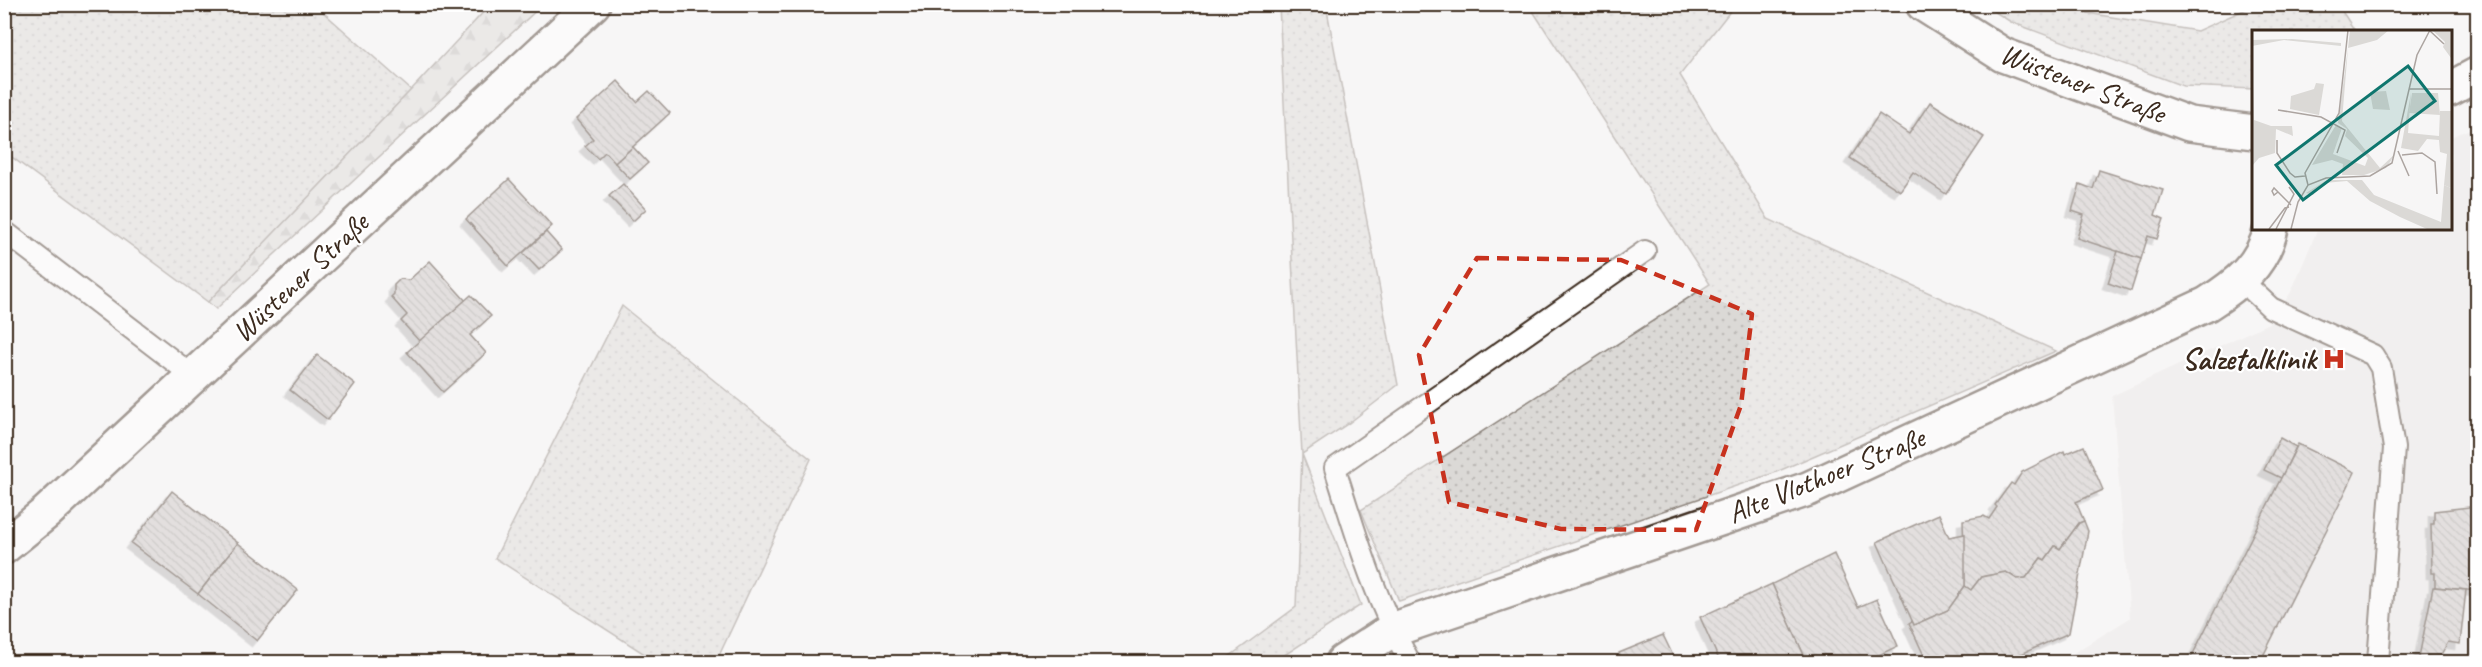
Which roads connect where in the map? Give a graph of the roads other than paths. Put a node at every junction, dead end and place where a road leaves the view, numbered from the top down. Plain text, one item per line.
1 (593, 4) edge
2 (1923, 4) edge
3 (2478, 74) edge
4 (2452, 88) edge
5 (2252, 132) edge
6 (2271, 230) edge
7 (4, 231) edge
8 (1645, 251) dead end
9 (2241, 280) junction
10 (193, 376) junction
11 (4, 547) edge
12 (1392, 630) junction
13 (1343, 663) edge
14 (1410, 663) edge
15 (2378, 663) edge

1 - 10 main road, Wüstener Straße
2 - 5 main road, Wüstener Straße
3 - 4 main road
6 - 9 main road, Alte Vlothoer Straße
7 - 10 lane
8 - 12 lane
9 - 12 main road, Alte Vlothoer Straße
9 - 15 lane
10 - 11 main road, Wüstener Straße
12 - 13 main road, Alte Vlothoer Straße
12 - 14 lane

